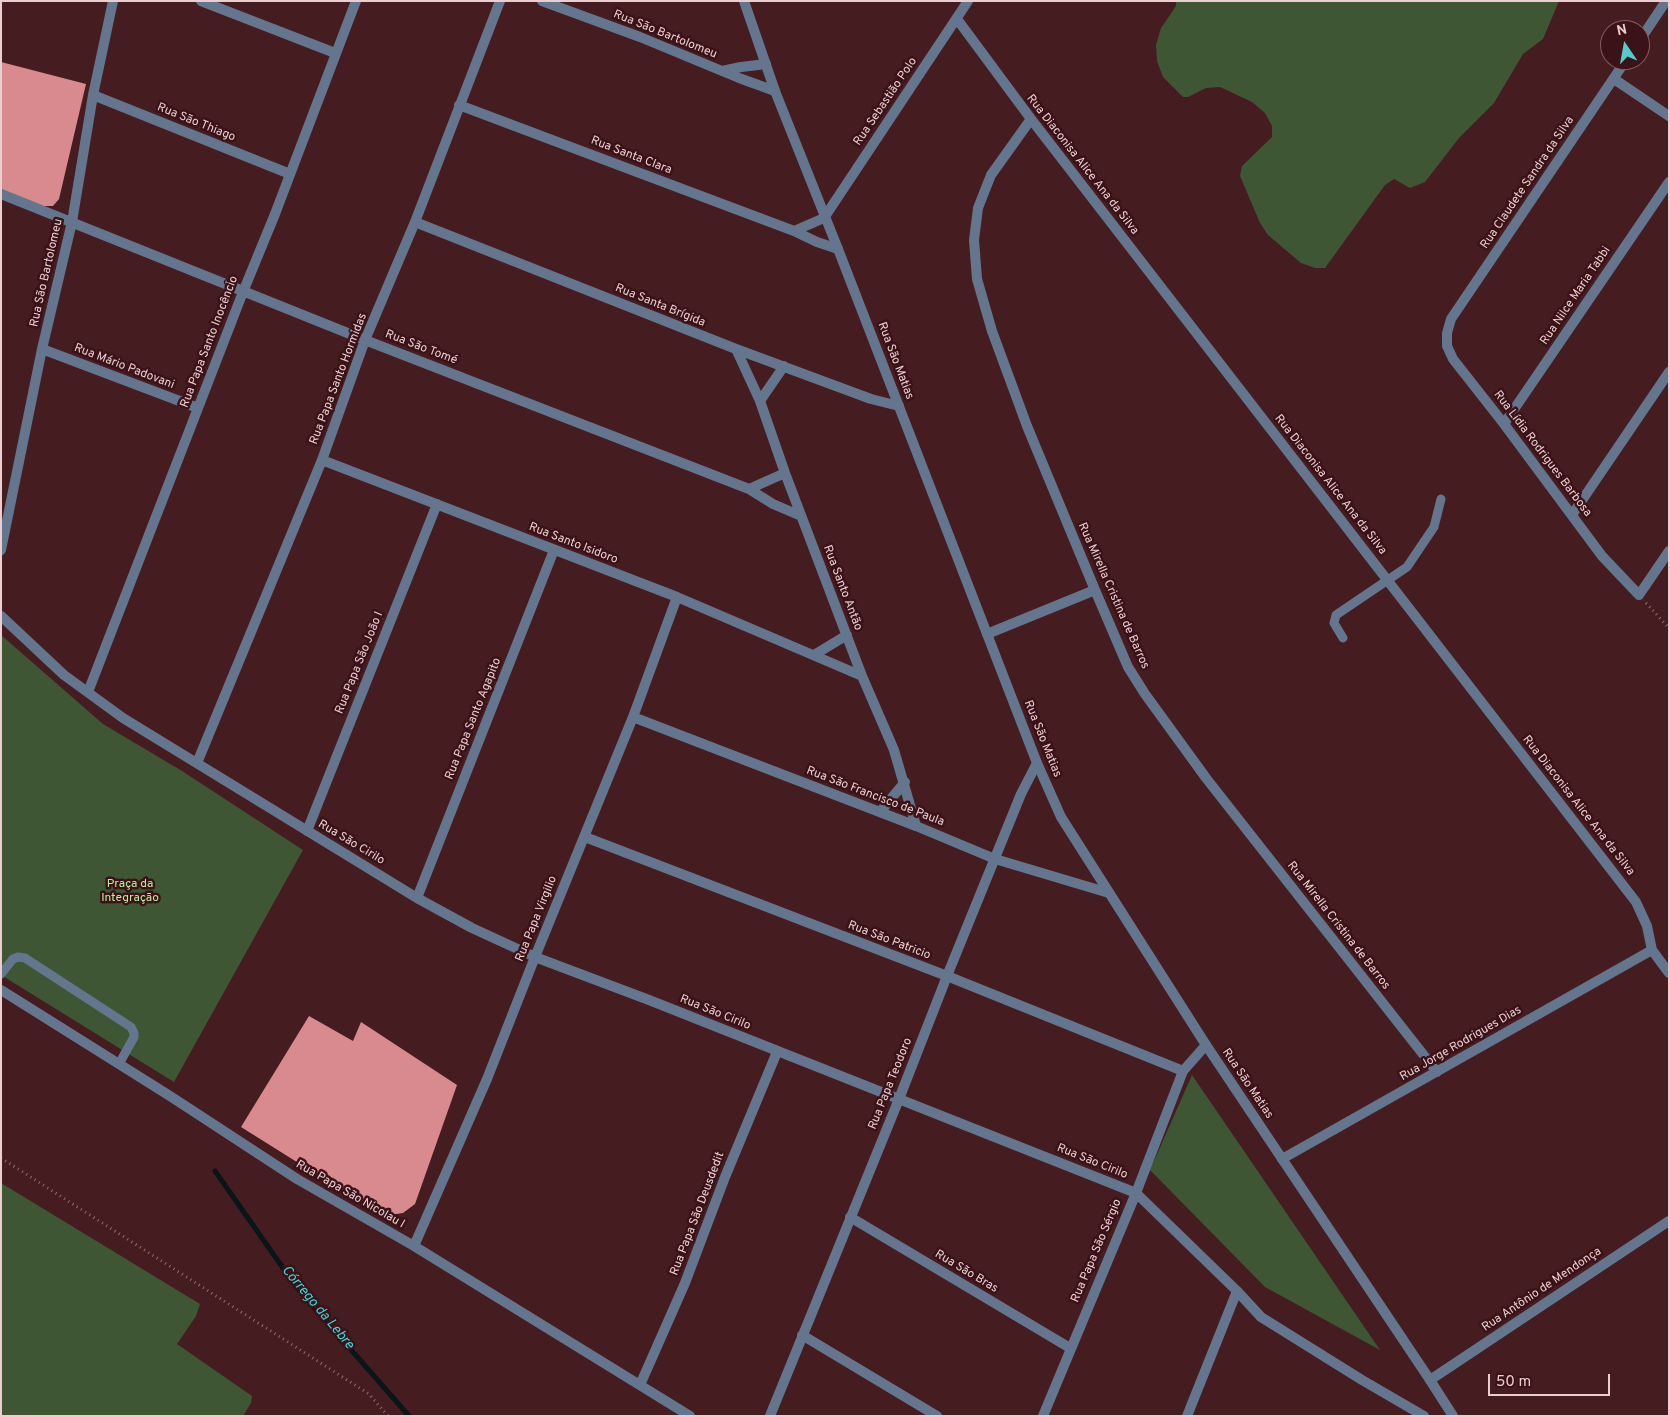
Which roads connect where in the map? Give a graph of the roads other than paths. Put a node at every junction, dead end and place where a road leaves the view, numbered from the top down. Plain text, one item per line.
1 (113, 1) edge
2 (201, 1) edge
3 (356, 1) edge
4 (500, 1) edge
5 (542, 1) edge
6 (744, 1) edge
7 (968, 1) edge
8 (1666, 1) edge
9 (956, 20) junction
10 (1650, 25) edge
11 (336, 53) junction
12 (766, 64) junction
13 (1620, 70) edge
14 (722, 71) junction
15 (1614, 79) junction
16 (775, 91) junction
17 (92, 95) junction
18 (459, 105) junction
19 (1669, 116) edge
20 (1031, 119) junction
21 (290, 174) junction
22 (1669, 182) edge
23 (1, 194) edge
24 (824, 218) junction
25 (72, 222) junction
26 (415, 222) junction
27 (794, 231) junction
28 (838, 249) junction
29 (243, 292) junction
30 (1451, 319) joint
31 (365, 340) junction
32 (42, 349) junction
33 (736, 349) junction
34 (784, 366) junction
35 (1669, 372) edge
36 (760, 401) junction
37 (899, 406) junction
38 (198, 408) junction
39 (1504, 424) junction
40 (322, 460) junction
41 (785, 473) junction
42 (749, 489) junction
43 (1441, 499) dead end
44 (437, 504) junction
45 (1572, 515) junction
46 (801, 516) junction
47 (1, 550) edge
48 (554, 550) junction
49 (1669, 551) edge
50 (1387, 580) junction
51 (1095, 590) junction
52 (677, 597) junction
53 (1, 616) edge
54 (987, 634) junction
55 (847, 635) junction
56 (1344, 638) dead end
57 (814, 655) junction
58 (862, 676) junction
59 (88, 692) junction
60 (634, 717) junction
61 (1037, 762) junction
62 (197, 763) junction
63 (904, 782) junction
64 (880, 812) junction
65 (916, 826) junction
66 (307, 830) junction
67 (585, 837) junction
68 (995, 859) junction
69 (1110, 893) junction
70 (417, 898) junction
71 (1652, 950) junction
72 (534, 958) junction
73 (1669, 973) edge
74 (1, 974) edge
75 (946, 976) junction
76 (1, 990) edge
77 (1206, 1046) junction
78 (777, 1052) junction
79 (119, 1064) junction
80 (1183, 1071) junction
81 (1437, 1072) junction
82 (899, 1099) junction
83 (1282, 1159) junction
84 (1136, 1193) junction
85 (850, 1217) junction
86 (1669, 1221) edge
87 (414, 1246) junction
88 (1237, 1291) junction
89 (802, 1335) junction
90 (1070, 1348) junction
91 (1430, 1380) junction
92 (640, 1385) junction
93 (690, 1416) edge
94 (770, 1416) edge
95 (937, 1416) edge
96 (1043, 1416) edge
97 (1187, 1416) edge
98 (1424, 1416) edge
99 (1453, 1416) edge

1 - 17 street, Rua São Bartolomeu
2 - 11 street
3 - 11 street, Rua Papa Santo Inocêncio
4 - 18 street, Rua Papa Santo Hormidas
5 - 14 street, Rua São Bartolomeu
6 - 12 street, Rua São Matias
7 - 9 street, Rua Sebastião Polo
8 - 10 street
9 - 20 street, Rua Diaconisa Alice Ana da Silva
9 - 24 street, Rua Sebastião Polo
11 - 21 street, Rua Papa Santo Inocêncio
12 - 14 street, Rua São Bartolomeu
12 - 16 street, Rua São Matias
13 - 15 street, Rua Claudete Sandra da Silva
14 - 16 street, Rua São Bartolomeu
15 - 19 street
15 - 30 street, Rua Claudete Sandra da Silva
16 - 24 street, Rua São Matias
17 - 21 street, Rua São Thiago
17 - 25 street, Rua São Bartolomeu
18 - 26 street, Rua Papa Santo Hormidas
18 - 27 street, Rua Santa Clara
20 - 50 street, Rua Diaconisa Alice Ana da Silva
20 - 51 street, Rua Mirella Cristina de Barros
21 - 29 street, Rua Papa Santo Inocêncio
22 - 39 street, Rua Nilce Maria Tabbi
23 - 25 street, Rua São Tomé
24 - 27 street
24 - 28 street, Rua São Matias
25 - 29 street, Rua São Tomé
25 - 32 street, Rua São Bartolomeu
26 - 31 street, Rua Papa Santo Hormidas
26 - 33 street, Rua Santa Brígida
27 - 28 street, Rua Santa Clara
28 - 37 street, Rua São Matias
29 - 31 street, Rua São Tomé
29 - 38 street, Rua Papa Santo Inocêncio
30 - 39 street, Rua Lídia Rodrigues Barbosa
31 - 40 street, Rua Papa Santo Hormidas
31 - 42 street, Rua São Tomé
32 - 38 street, Rua Mário Padovani
32 - 47 street, Rua São Bartolomeu
33 - 34 street, Rua Santa Brígida
33 - 36 street, Rua Santo Antão
34 - 36 street
34 - 37 street, Rua Santa Brígida
35 - 45 street
36 - 41 street, Rua Santo Antão
37 - 54 street, Rua São Matias
38 - 59 street, Rua Papa Santo Inocêncio
39 - 45 street, Rua Lídia Rodrigues Barbosa
40 - 44 street, Rua Santo Isidoro
40 - 62 street, Rua Papa Santo Hormidas
41 - 42 street
41 - 46 street, Rua Santo Antão
42 - 46 street, Rua São Tomé
43 - 50 lane
44 - 48 street, Rua Santo Isidoro
44 - 66 street, Rua Papa São João I
45 - 49 street, Rua Lídia Rodrigues Barbosa
46 - 55 street, Rua Santo Antão
48 - 52 street, Rua Santo Isidoro
48 - 70 street, Rua Papa Santo Agapito
50 - 56 lane
50 - 71 street, Rua Diaconisa Alice Ana da Silva
51 - 54 street
51 - 81 street, Rua Mirella Cristina de Barros
52 - 57 street, Rua Santo Isidoro
52 - 60 street, Rua Papa Virgilio
53 - 59 street, Rua São Cirilo
54 - 61 street, Rua São Matias
55 - 57 street
55 - 58 street, Rua Santo Antão
57 - 58 street, Rua Santo Isidoro
58 - 63 street, Rua Santo Antão
59 - 62 street, Rua São Cirilo
60 - 64 street, Rua São Francisco de Paula
60 - 67 street, Rua Papa Virgilio
61 - 68 street, Rua Papa Teodoro
61 - 69 street, Rua São Matias
62 - 66 street, Rua São Cirilo
63 - 64 street
63 - 65 street, Rua Santo Antão
64 - 65 street, Rua São Francisco de Paula
65 - 68 street, Rua São Francisco de Paula
66 - 70 street, Rua São Cirilo
67 - 72 street, Rua Papa Virgilio
67 - 75 street, Rua São Patricio
68 - 69 street, Rua São Francisco de Paula
68 - 75 street, Rua Papa Teodoro
69 - 77 street, Rua São Matias
70 - 72 street, Rua São Cirilo
71 - 73 street, Rua Diaconisa Alice Ana da Silva
71 - 81 street, Rua Jorge Rodrigues Dias
72 - 78 street, Rua São Cirilo
72 - 87 street, Rua Papa Virgilio
74 - 79 lane
75 - 80 street, Rua São Patricio
75 - 82 street, Rua Papa Teodoro
76 - 79 street, Rua Papa São Nicolau I
77 - 80 street, Rua Papa São Sérgio
77 - 83 street, Rua São Matias
78 - 82 street, Rua São Cirilo
78 - 92 street, Rua Papa São Deusdedit
79 - 87 street, Rua Papa São Nicolau I
80 - 84 street, Rua Papa São Sérgio
81 - 83 street, Rua Jorge Rodrigues Dias
82 - 84 street, Rua São Cirilo
82 - 85 street, Rua Papa Teodoro
83 - 91 street, Rua São Matias
84 - 88 street, Rua São Cirilo
84 - 90 street, Rua Papa São Sérgio
85 - 89 street, Rua Papa Teodoro
85 - 90 street, Rua São Bras
86 - 91 street, Rua Antônio de Mendonça
87 - 92 street, Rua Papa São Nicolau I
88 - 97 street
88 - 98 street, Rua São Cirilo
89 - 94 street, Rua Papa Teodoro
89 - 95 street
90 - 96 street, Rua Papa São Sérgio
91 - 99 street, Rua São Matias
92 - 93 street, Rua Papa São Nicolau I

